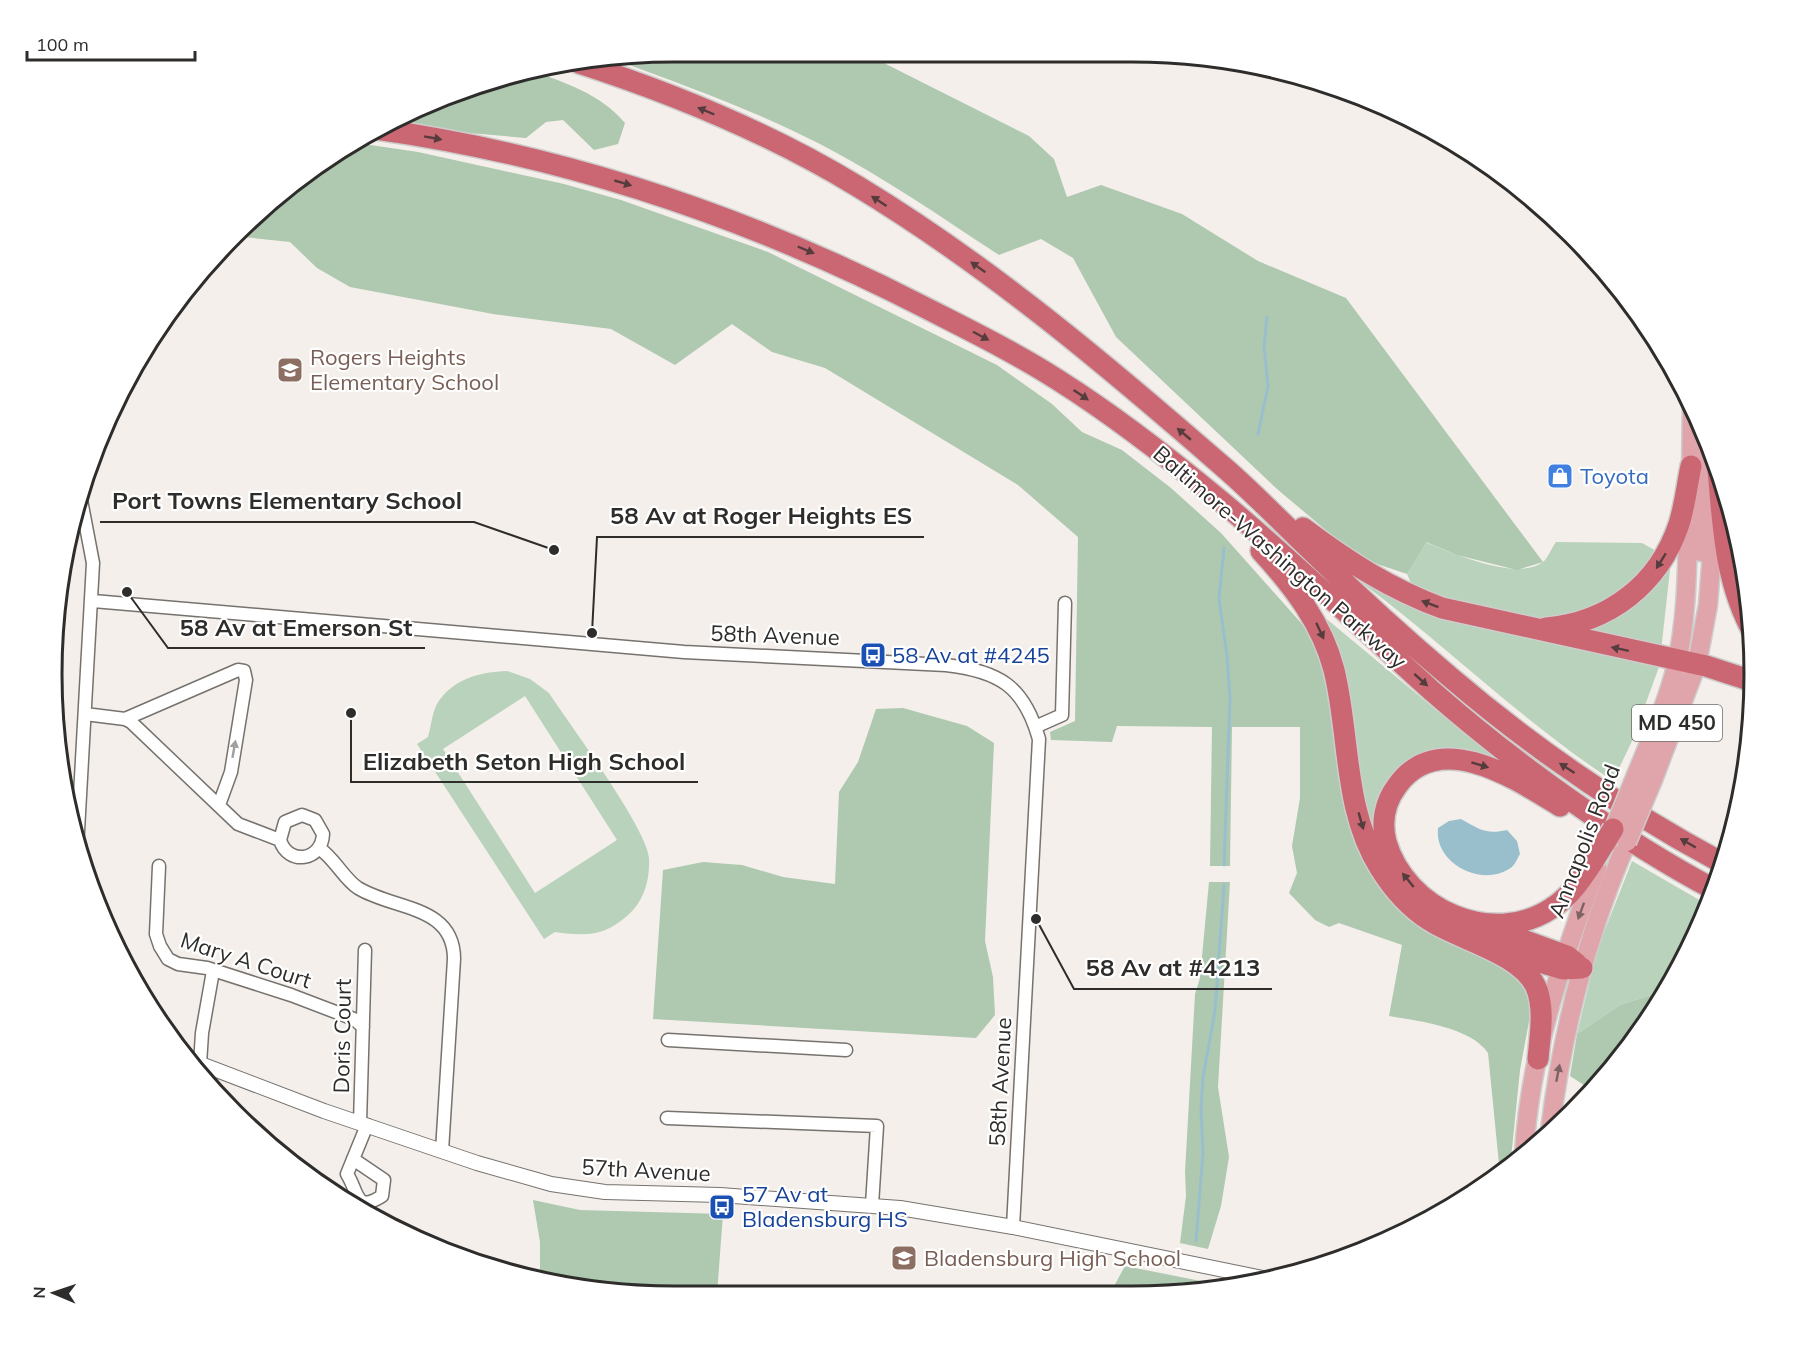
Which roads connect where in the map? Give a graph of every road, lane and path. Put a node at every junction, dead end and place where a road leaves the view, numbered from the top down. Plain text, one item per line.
1 (591, 67) edge
2 (390, 131) edge
3 (1692, 426) edge
4 (1703, 454) edge
5 (1691, 466) junction
6 (1229, 471) junction
7 (1188, 475) junction
8 (1716, 490) edge
9 (1721, 504) edge
10 (83, 511) edge
11 (93, 601) junction
12 (1740, 602) edge
13 (1065, 603) dead end
14 (1516, 626) junction
15 (1702, 634) junction
16 (1687, 662) junction
17 (1744, 679) edge
18 (86, 714) junction
19 (125, 719) junction
20 (1035, 727) junction
21 (74, 797) edge
22 (80, 797) junction
23 (219, 805) junction
24 (79, 818) edge
25 (1613, 829) joint
26 (280, 840) junction
27 (320, 848) junction
28 (1642, 848) junction
29 (1716, 859) edge
30 (159, 866) dead end
31 (1601, 869) junction
32 (1706, 885) edge
33 (1475, 932) junction
34 (365, 950) dead end
35 (1570, 964) junction
36 (213, 971) junction
37 (363, 1027) junction
38 (668, 1040) dead end
39 (846, 1050) dead end
40 (1538, 1059) junction
41 (200, 1061) edge
42 (209, 1072) edge
43 (667, 1118) dead end
44 (1552, 1119) edge
45 (364, 1124) junction
46 (1526, 1142) edge
47 (442, 1151) junction
48 (353, 1159) dead end
49 (872, 1205) junction
50 (1013, 1227) junction
51 (1247, 1275) edge

6 -> 1 highway, Baltimore-Washington Parkway
2 -> 7 highway, Baltimore-Washington Parkway
3 - 5 main road, Annapolis Road / MD 450
4 - 15 main road
5 -> 14 highway
5 - 16 main road, Annapolis Road / MD 450
14 -> 6 highway
29 -> 6 highway, Baltimore-Washington Parkway
7 -> 28 highway, Baltimore-Washington Parkway
7 -> 33 highway
8 - 15 main road, Annapolis Road / MD 450
9 - 12 highway
10 - 11 street
11 - 18 street
11 - 20 street, 58th Avenue
13 - 20 street
16 -> 14 highway
15 - 16 main road, Annapolis Road / MD 450
16 - 17 highway
16 - 25 main road, Annapolis Road / MD 450, bridge
16 - 31 main road, Annapolis Road / MD 450, bridge
18 - 19 street
18 - 22 street
19 - 23 street
23 -> 19 street
20 - 50 street, 58th Avenue
21 - 22 street
22 - 24 street
23 - 26 street
25 - 31 highway, bridge
26 - 27 street
26 - 27 street
27 - 47 street
28 - 32 highway, Baltimore-Washington Parkway
33 -> 28 highway
30 - 36 street, Mary A Court
31 - 33 highway
31 - 35 main road, Annapolis Road / MD 450
33 - 35 highway
33 - 40 highway
34 - 37 street, Doris Court
35 - 40 main road, Annapolis Road / MD 450
44 -> 35 main road, Annapolis Road / MD 450
36 - 37 street, Mary A Court
36 - 41 street
37 - 45 street, Doris Court
38 - 39 street
40 - 46 main road, Annapolis Road / MD 450
42 - 45 street, 57th Avenue
43 - 49 street
45 - 47 street, 57th Avenue
45 - 48 street
47 - 49 street, 57th Avenue
49 - 50 street, 57th Avenue
50 - 51 street, 57th Avenue

